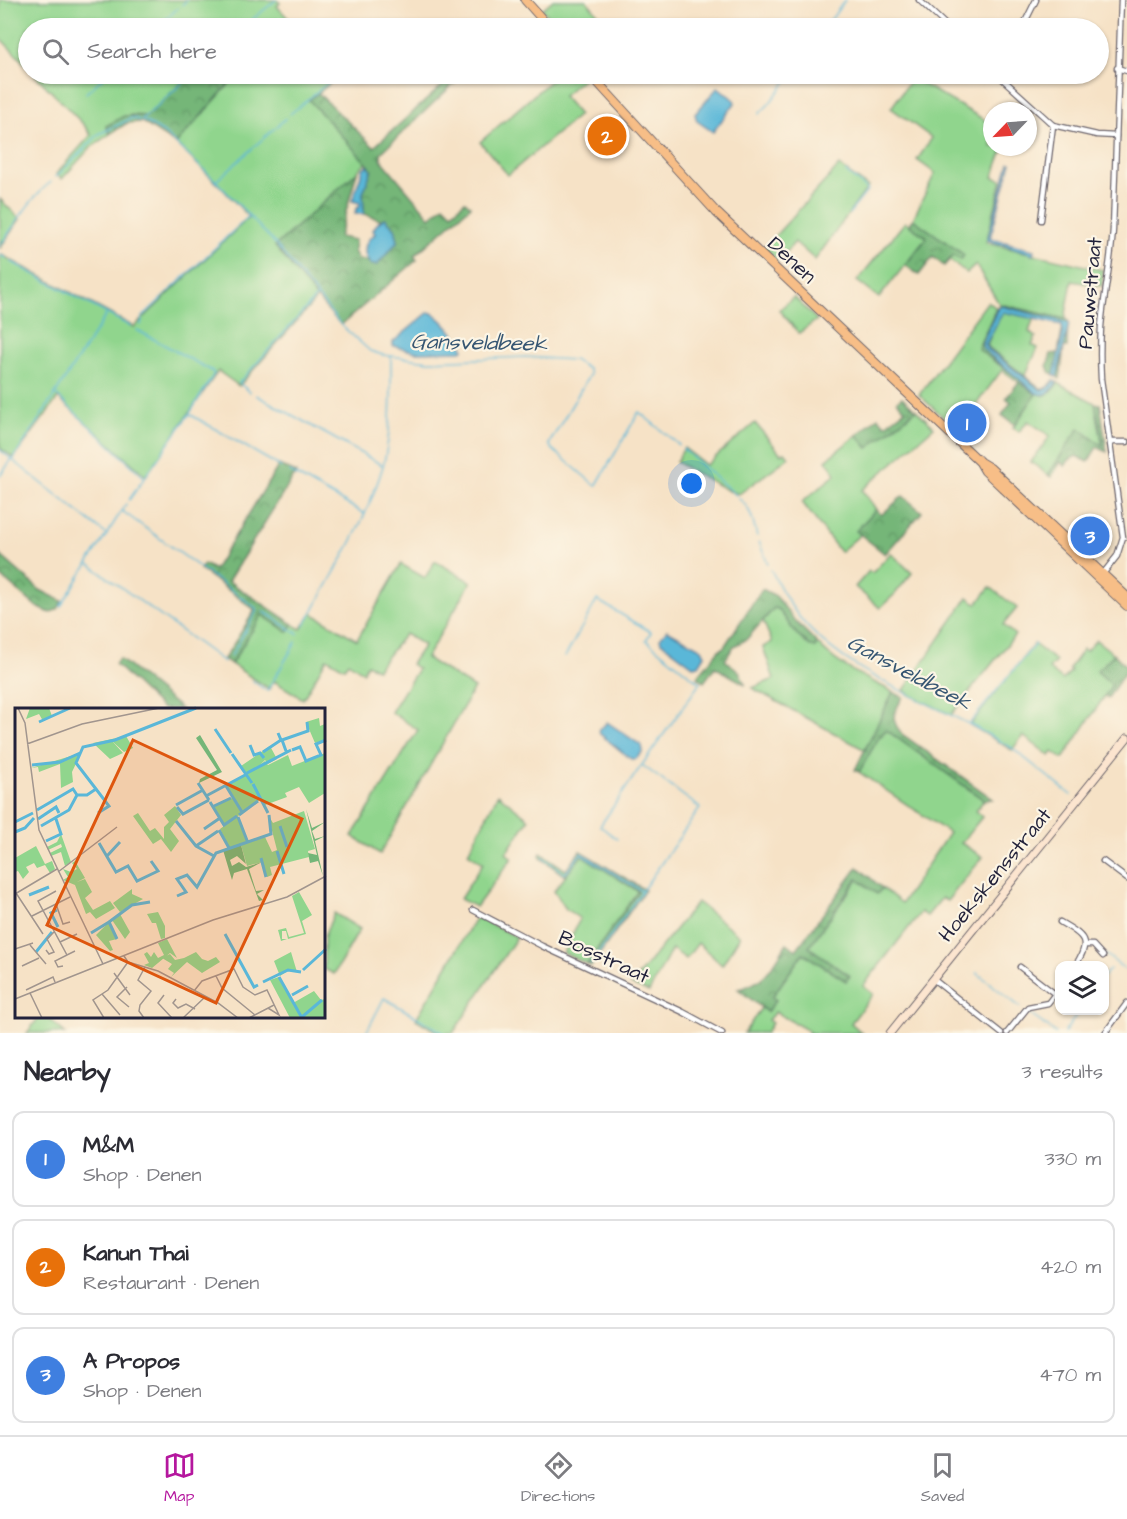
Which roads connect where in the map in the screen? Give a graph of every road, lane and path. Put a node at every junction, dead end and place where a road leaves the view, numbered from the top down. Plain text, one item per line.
1 (525, 0) edge
2 (919, 0) edge
3 (1036, 0) edge
4 (1121, 0) edge
5 (1120, 9) junction
6 (1127, 9) edge
7 (541, 18) edge
8 (938, 18) edge
9 (1027, 18) edge
10 (1118, 68) junction
11 (1127, 71) edge
12 (599, 84) edge
13 (1008, 84) edge
14 (1053, 125) junction
15 (1116, 135) junction
16 (1041, 220) dead end
17 (1110, 442) junction
18 (1127, 442) edge
19 (1125, 537) edge
20 (1100, 576) junction
21 (1127, 597) edge
22 (1127, 606) edge
23 (1127, 738) edge
24 (1103, 861) dead end
25 (1127, 879) edge
26 (473, 910) dead end
27 (1060, 922) dead end
28 (1086, 945) junction
29 (1103, 956) dead end
30 (1078, 961) edge
31 (1020, 967) dead end
32 (933, 979) junction
33 (1055, 994) joint
34 (1127, 1003) edge
35 (722, 1033) edge
36 (890, 1033) edge
37 (1001, 1033) edge
38 (1007, 1033) edge
39 (1105, 1033) edge

1 - 7 main road
2 - 8 street
3 - 9 street
4 - 5 street, Pauwstraat
5 - 6 street
5 - 10 street, Pauwstraat
10 - 11 street
10 - 15 street, Pauwstraat
12 - 20 main road, Denen
13 - 14 street
14 - 15 street
14 - 16 street
15 - 17 street, Pauwstraat
17 - 18 street
17 - 19 street, Pauwstraat
19 - 20 street, Pauwstraat
20 - 21 main road
20 - 22 main road
23 - 32 street, Hoekskensstraat
24 - 25 street
26 - 35 street, Bosstraat
27 - 28 street
28 - 29 street
28 - 30 street
31 - 33 street
32 - 36 street, Hoekskensstraat
32 - 37 street
33 - 38 street
34 - 39 street

